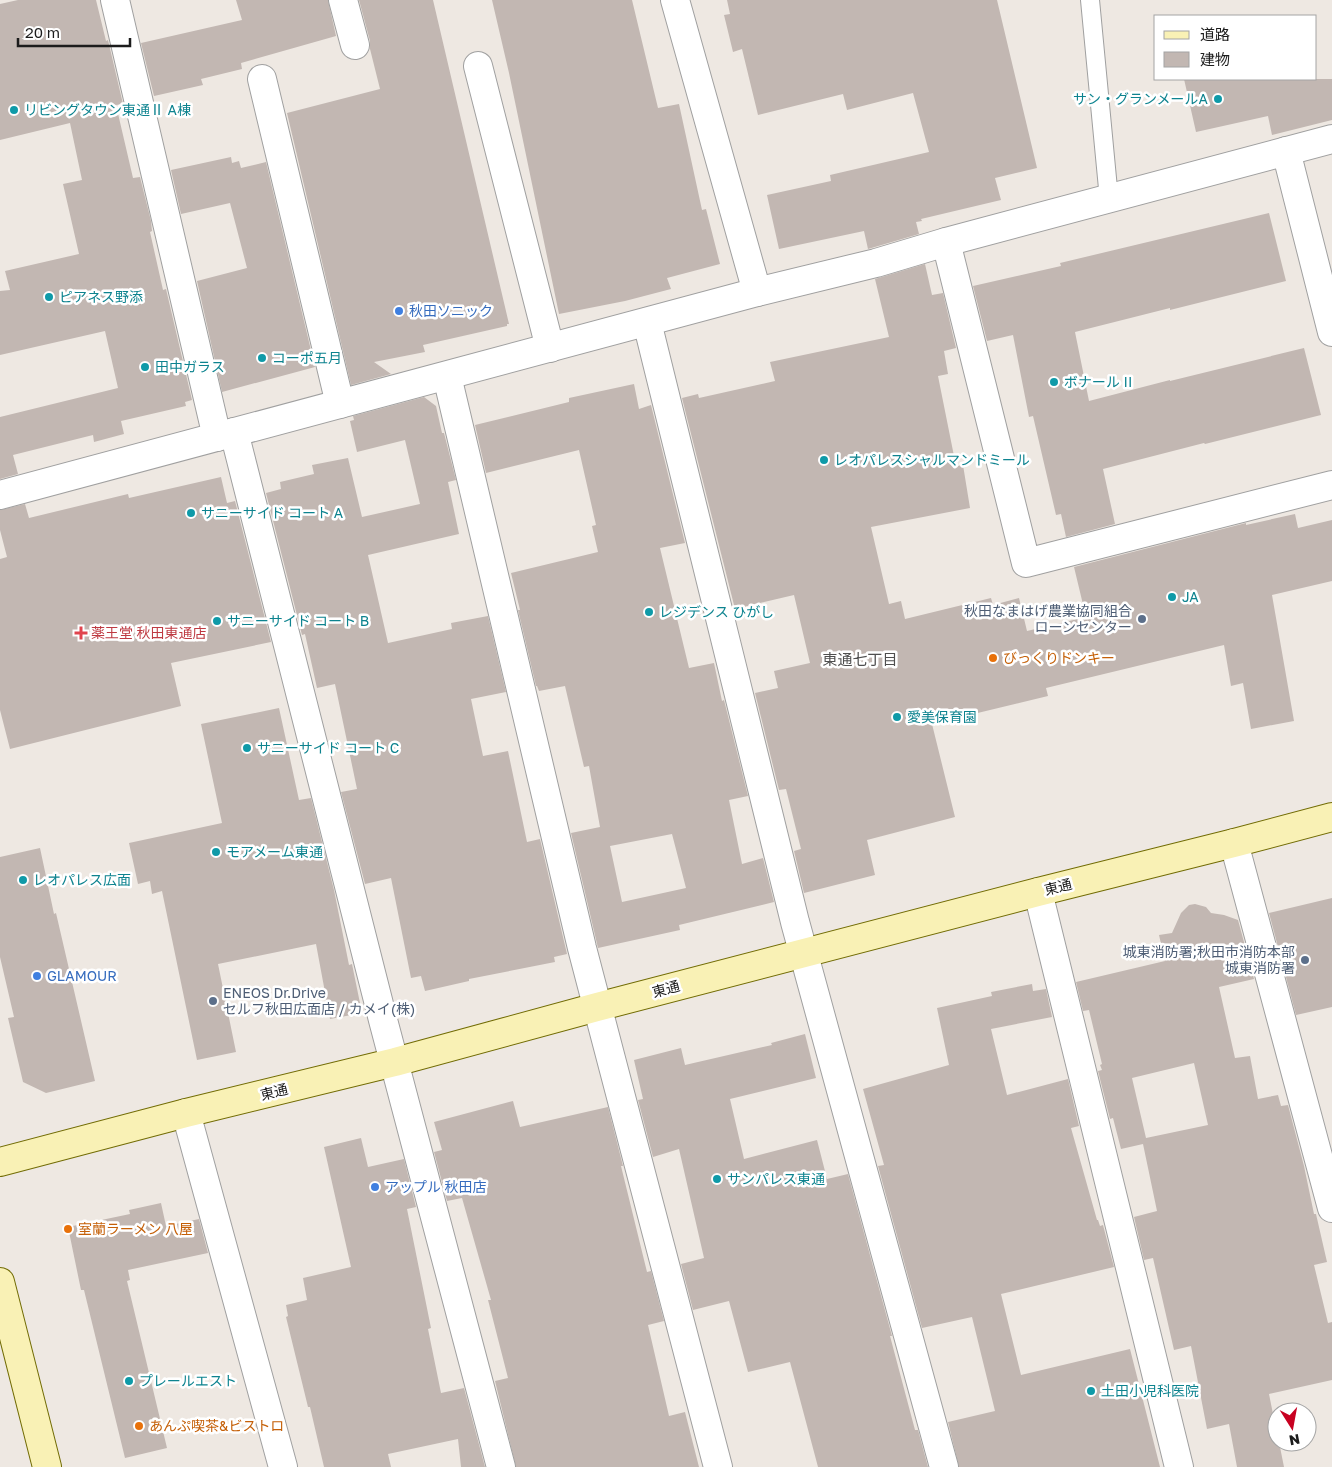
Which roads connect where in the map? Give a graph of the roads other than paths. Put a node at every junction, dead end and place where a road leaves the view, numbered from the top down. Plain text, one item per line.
1 (115, 0) edge
2 (343, 0) edge
3 (675, 0) edge
4 (1090, 0) edge
5 (355, 45) dead end
6 (478, 66) dead end
7 (262, 80) dead end
8 (1332, 139) edge
9 (1286, 151) junction
10 (1109, 199) junction
11 (946, 242) junction
12 (757, 292) junction
13 (647, 322) junction
14 (1332, 332) edge
15 (550, 348) junction
16 (447, 376) junction
17 (340, 404) junction
18 (226, 434) junction
19 (1332, 485) edge
20 (0, 495) edge
21 (1332, 817) edge
22 (1234, 843) junction
23 (1038, 892) junction
24 (804, 953) junction
25 (597, 1006) junction
26 (395, 1062) junction
27 (186, 1113) junction
28 (0, 1162) edge
29 (1332, 1208) edge
30 (0, 1282) edge
31 (47, 1467) edge
32 (283, 1467) edge
33 (501, 1467) edge
34 (718, 1467) edge
35 (944, 1467) edge
36 (1179, 1467) edge

1 - 18 street
2 - 5 street
3 - 12 street
4 - 10 lane
6 - 15 street
7 - 17 street
8 - 9 street
9 - 10 street
9 - 14 street
10 - 11 street
11 - 12 street
11 - 19 street
12 - 13 street
13 - 15 street
13 - 24 street
15 - 16 street
16 - 17 street
16 - 25 street
17 - 18 street
18 - 20 street
18 - 26 street
21 - 22 street, 東通
22 - 23 street, 東通
22 - 29 street
23 - 24 street, 東通
23 - 36 street
24 - 25 street, 東通
24 - 35 street
25 - 26 street, 東通
25 - 34 street
26 - 27 street, 東通
26 - 33 street
27 - 28 street, 東通
27 - 32 street
30 - 31 street

